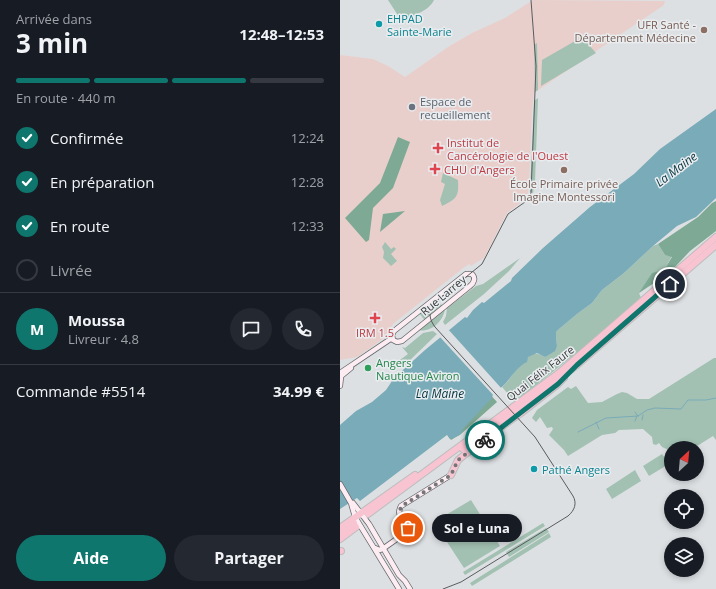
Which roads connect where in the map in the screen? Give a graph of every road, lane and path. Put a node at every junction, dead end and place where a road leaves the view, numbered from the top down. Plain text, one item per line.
1 (716, 237) edge
2 (716, 244) edge
3 (392, 338) junction
4 (577, 365) junction
5 (341, 373) edge
6 (340, 386) edge
7 (487, 437) junction
8 (477, 439) junction
9 (451, 475) joint
10 (340, 484) edge
11 (351, 502) junction
12 (366, 514) junction
13 (355, 522) junction
14 (340, 528) edge
15 (340, 533) edge
16 (340, 539) edge
17 (375, 548) junction
18 (384, 548) junction
19 (399, 589) edge
20 (410, 589) edge

1 - 12 highway, Quai Félix Faure
2 - 4 highway, Quai Félix Faure
3 - 3 street, Rue Larrey
3 - 5 street, Rue Larrey
4 - 7 highway
4 - 8 highway, Quai Félix Faure
5 - 6 street
7 - 8 highway
7 - 9 highway
8 - 12 highway, Quai Félix Faure
9 - 18 street
10 - 11 street
11 - 12 street
11 - 13 street
12 - 13 highway
12 - 18 street
13 - 14 highway
13 - 15 highway
13 - 16 highway
13 - 17 street
17 - 18 street
17 - 19 street
18 - 20 street

